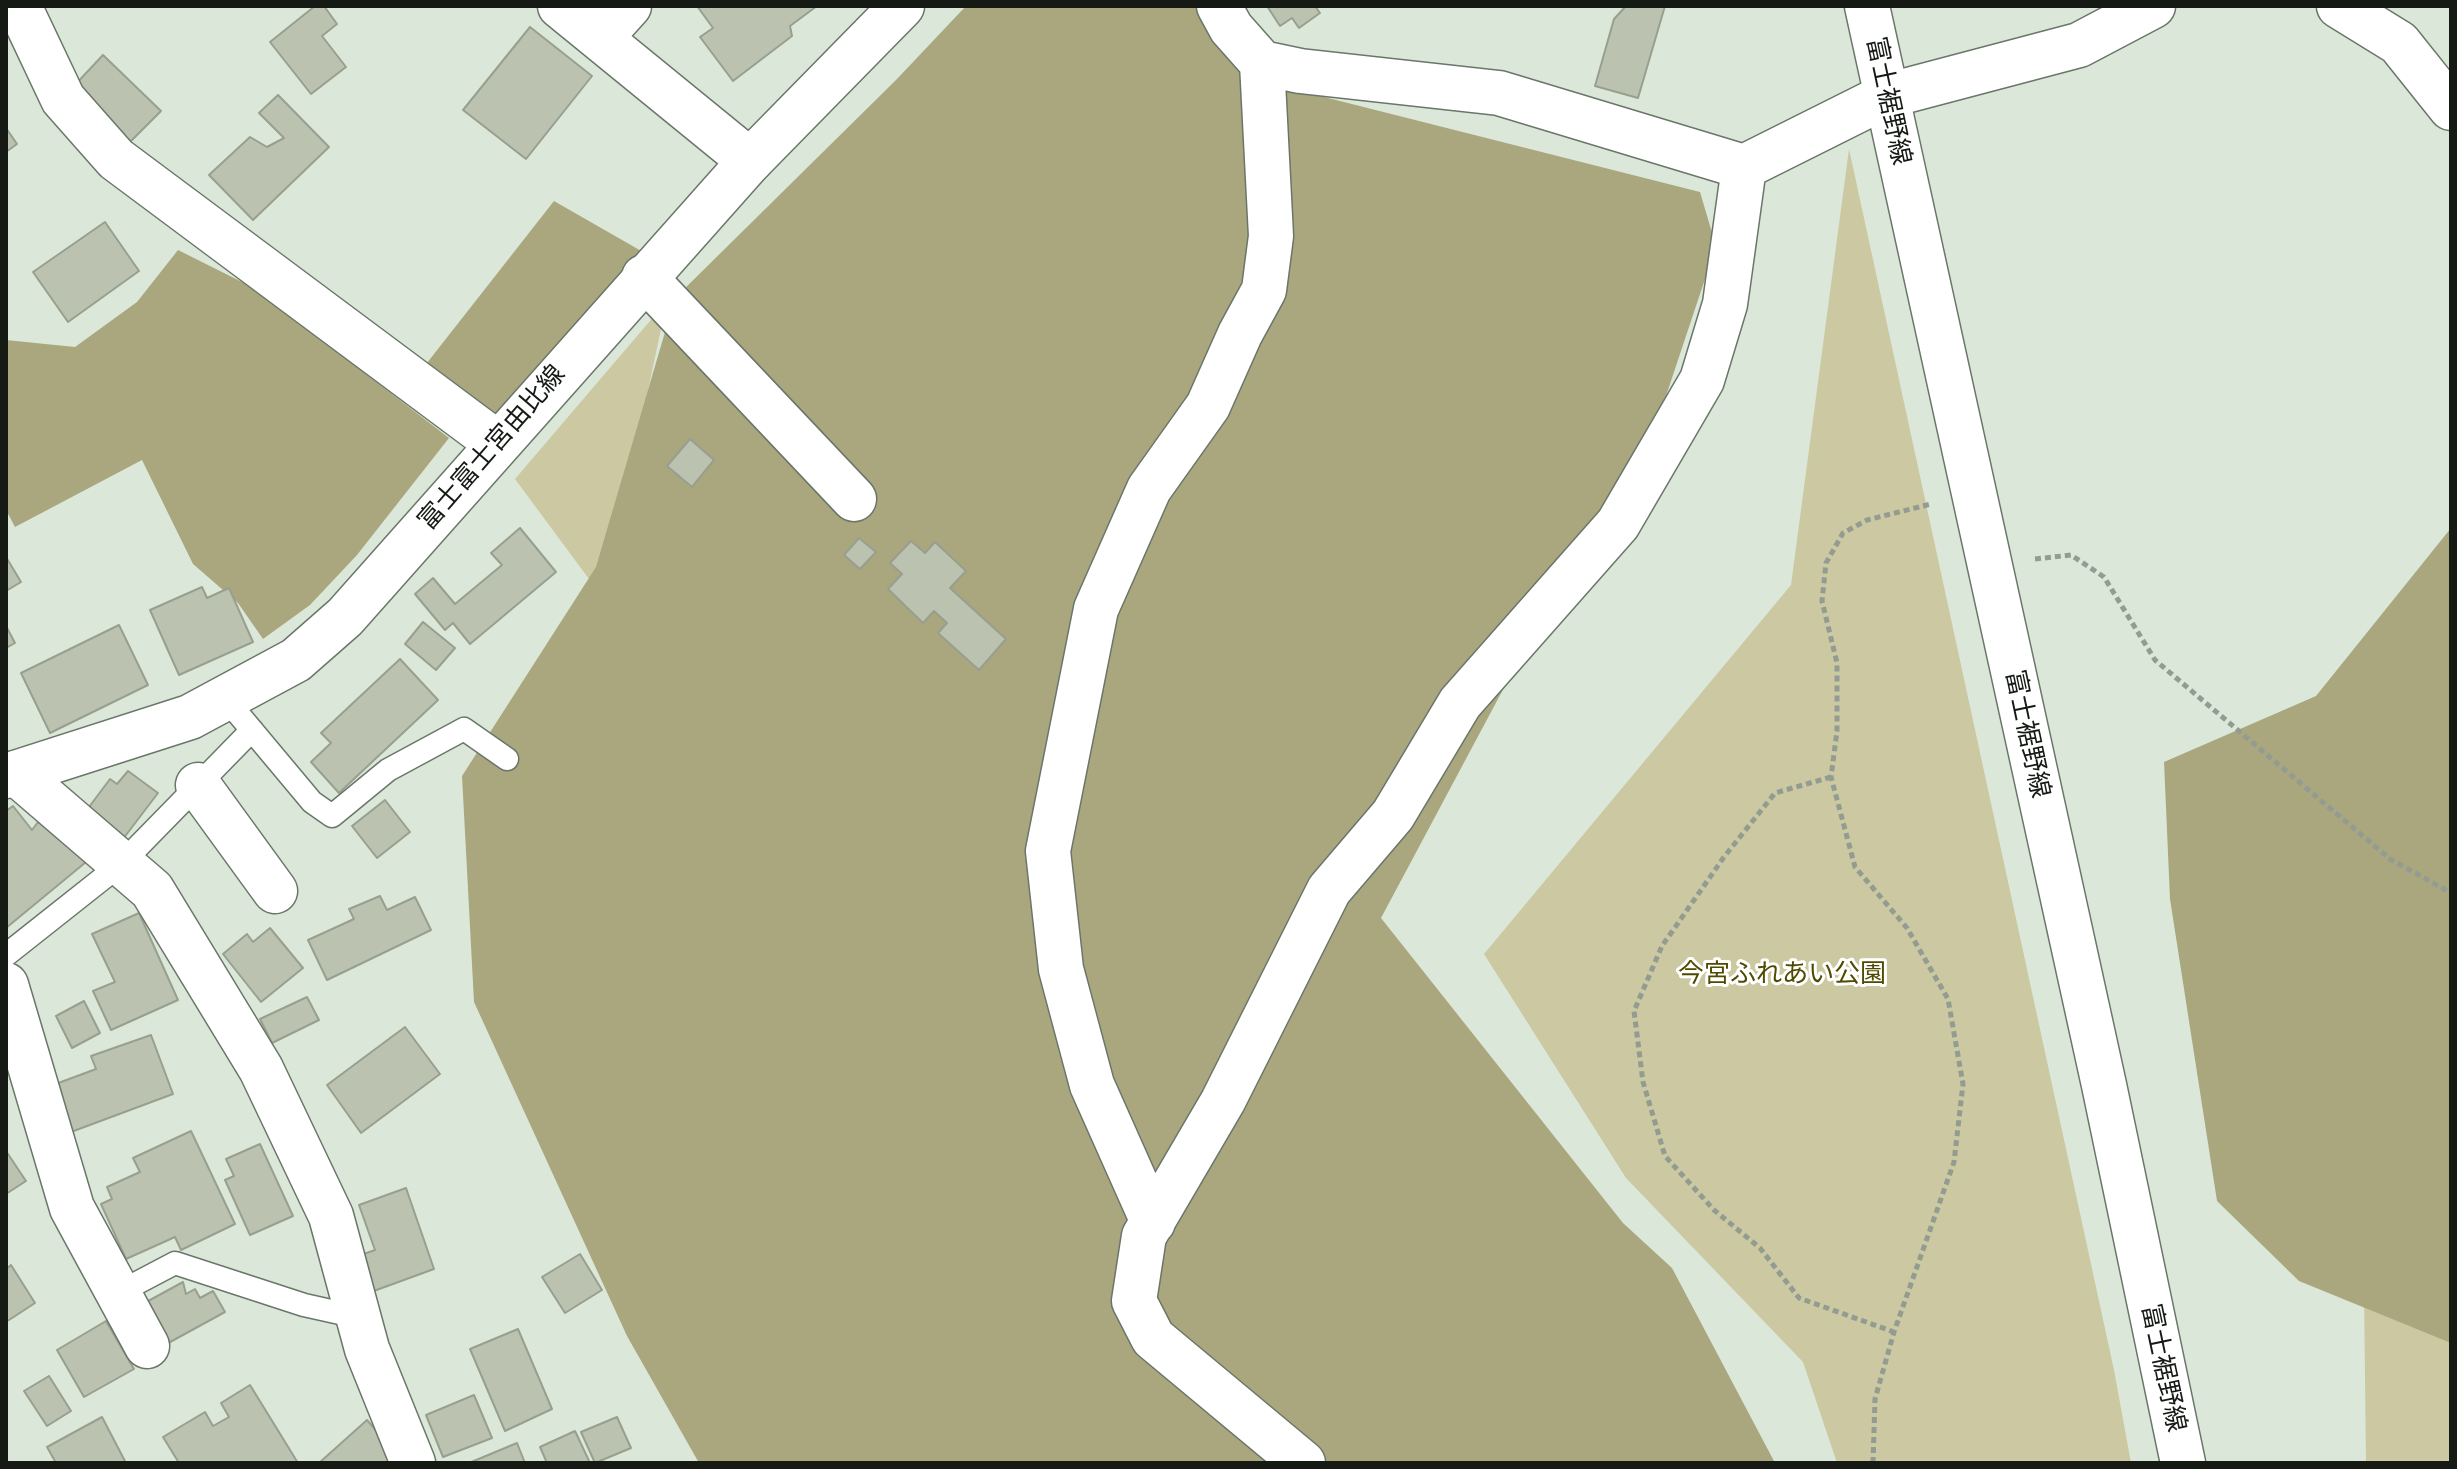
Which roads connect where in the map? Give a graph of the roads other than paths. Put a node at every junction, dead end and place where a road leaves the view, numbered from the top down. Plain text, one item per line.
1 (560, 6) edge
2 (629, 6) edge
3 (902, 6) edge
4 (1219, 6) edge
5 (1867, 6) edge
6 (2153, 6) edge
7 (2339, 6) edge
8 (19, 34) edge
9 (600, 38) junction
10 (1262, 63) junction
11 (1886, 96) junction
12 (2451, 108) edge
13 (750, 161) junction
14 (1744, 167) junction
15 (644, 277) junction
16 (497, 443) junction
17 (854, 499) dead end
18 (238, 714) junction
19 (507, 759) dead end
20 (11, 775) edge
21 (198, 785) junction
22 (121, 864) junction
23 (275, 891) dead end
24 (6, 955) edge
25 (6, 985) edge
26 (1153, 1222) junction
27 (118, 1293) junction
28 (358, 1317) junction
29 (147, 1346) dead end
30 (413, 1463) edge
31 (1303, 1463) edge
32 (2183, 1463) edge

1 - 9 street
2 - 9 street
3 - 13 street, 富士富士宮由比線
4 - 10 street
5 - 11 street, 富士裾野線
6 - 11 street
7 - 12 street
8 - 16 street
9 - 13 street
10 - 14 street
10 - 26 street
11 - 14 street
11 - 32 street, 富士裾野線
13 - 15 street, 富士富士宮由比線
14 - 26 street
15 - 16 street, 富士富士宮由比線
15 - 17 street
16 - 18 street, 富士富士宮由比線
18 - 19 lane
18 - 20 street, 富士富士宮由比線
18 - 21 lane
20 - 22 street
21 - 22 lane
21 - 23 street
22 - 24 lane
22 - 28 street
25 - 27 street
26 - 31 street
27 - 28 lane
27 - 29 street
28 - 30 street

